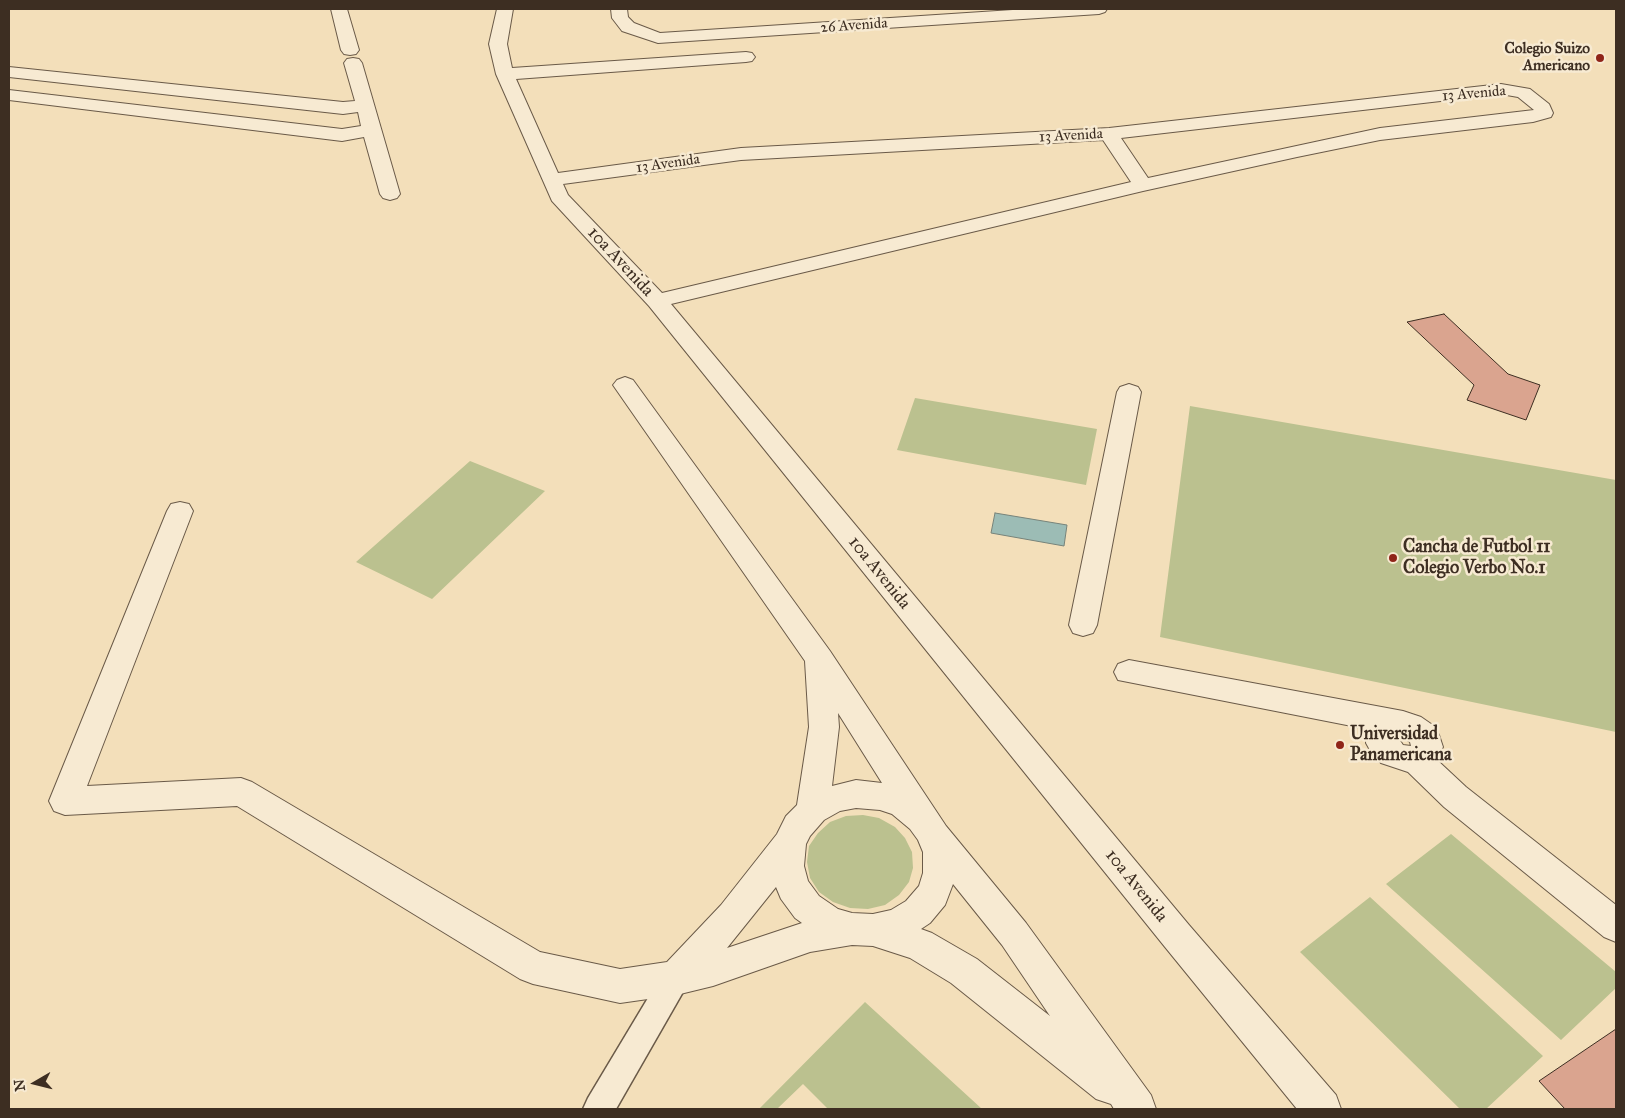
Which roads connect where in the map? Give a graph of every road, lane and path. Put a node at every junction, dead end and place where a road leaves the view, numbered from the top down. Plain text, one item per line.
1 (339, 9) edge
2 (505, 9) edge
3 (852, 9) edge
4 (1099, 9) edge
5 (1077, 10) edge
6 (618, 11) edge
7 (854, 26) junction
8 (746, 57) dead end
9 (9, 72) edge
10 (505, 74) junction
11 (9, 95) edge
12 (365, 106) junction
13 (372, 130) junction
14 (1109, 134) junction
15 (551, 180) junction
16 (1143, 185) junction
17 (390, 194) dead end
18 (657, 301) junction
19 (625, 385) dead end
20 (1129, 392) dead end
21 (180, 511) dead end
22 (1083, 625) dead end
23 (820, 659) junction
24 (1129, 672) dead end
25 (812, 810) junction
26 (927, 825) junction
27 (789, 844) junction
28 (1616, 926) edge
29 (863, 929) junction
30 (676, 978) junction
31 (1134, 1106) edge
32 (599, 1109) edge
33 (1322, 1109) edge

1 - 12 street
2 - 10 street, 10a Avenida
3 - 7 street
4 - 5 street, 26 Avenida
5 - 7 street, 26 Avenida
6 - 7 street, 26 Avenida
8 - 10 street
9 - 12 street
10 - 15 street, 10a Avenida
11 - 13 street
12 - 13 street
13 - 17 street
14 - 15 street, 13 Avenida
14 - 16 street
14 - 16 street, 13 Avenida
15 - 18 street, 10a Avenida
16 - 18 street, 13 Avenida
18 - 33 street, 10a Avenida
19 - 23 street
20 - 22 street
21 - 30 street
23 - 25 street
23 - 26 street
24 - 28 street
25 - 26 street
25 - 27 street
26 - 29 street
26 - 31 street
27 - 29 street
27 - 30 street
29 - 30 street
29 - 31 street
30 - 32 lane

